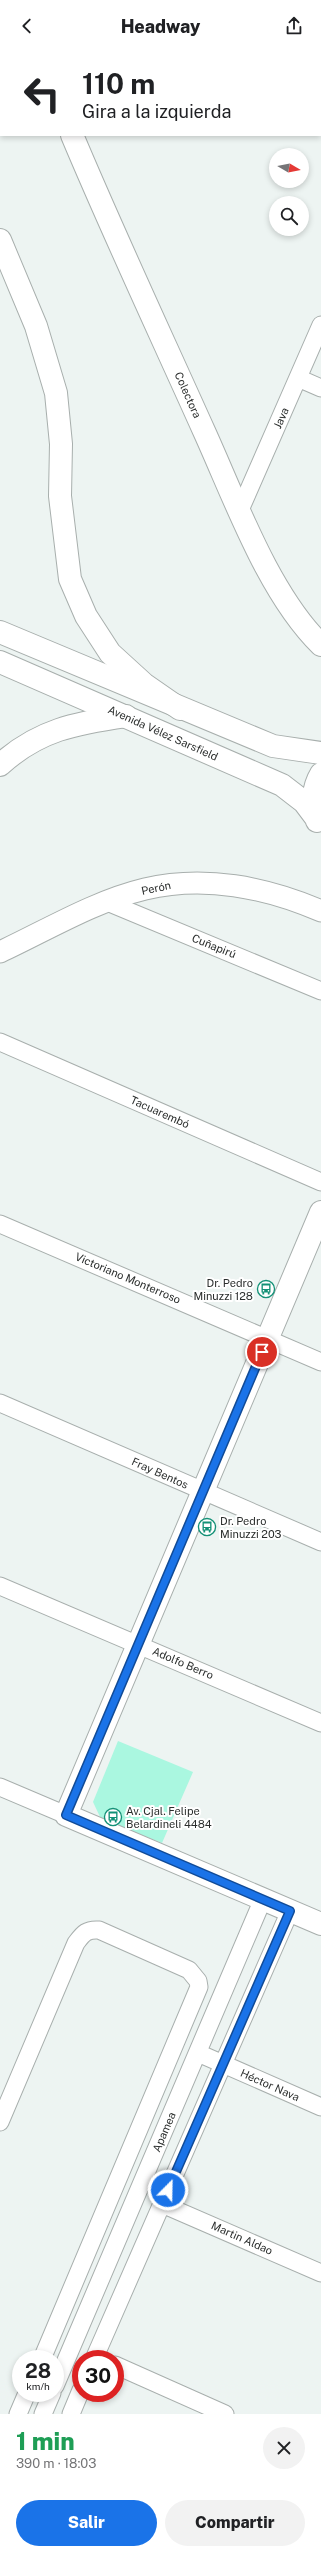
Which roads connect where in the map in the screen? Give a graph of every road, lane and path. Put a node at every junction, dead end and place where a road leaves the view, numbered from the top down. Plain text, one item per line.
1 (72, 136) edge
2 (0, 240) edge
3 (321, 325) edge
4 (298, 378) junction
5 (321, 388) edge
6 (240, 510) junction
7 (0, 632) edge
8 (321, 645) edge
9 (0, 662) edge
10 (180, 709) junction
11 (126, 716) junction
12 (321, 753) edge
13 (0, 765) edge
14 (321, 774) edge
15 (319, 823) edge
16 (106, 902) junction
17 (321, 911) edge
18 (0, 952) edge
19 (321, 991) edge
20 (0, 1042) edge
21 (321, 1182) edge
22 (321, 1212) edge
23 (0, 1224) edge
24 (268, 1338) junction
25 (321, 1362) edge
26 (0, 1403) edge
27 (203, 1491) junction
28 (321, 1542) edge
29 (0, 1586) edge
30 (138, 1644) junction
31 (321, 1723) edge
32 (0, 1787) edge
33 (66, 1815) junction
34 (263, 1899) junction
35 (290, 1911) junction
36 (321, 1924) edge
37 (198, 2053) junction
38 (223, 2064) junction
39 (321, 2107) edge
40 (0, 2122) edge
41 (162, 2204) junction
42 (321, 2273) edge
43 (73, 2345) junction
44 (46, 2350) edge
45 (82, 2350) edge
46 (100, 2350) edge
47 (64, 2366) edge
48 (124, 2370) edge
49 (23, 2402) edge
50 (48, 2402) edge
51 (76, 2402) edge
52 (205, 2410) edge
53 (18, 2414) edge
54 (43, 2414) edge
55 (71, 2414) edge
56 (225, 2414) edge

1 - 6 main road, Colectora
2 - 10 main road
3 - 4 street, Java
4 - 5 street
4 - 6 street, Java
6 - 8 main road, Colectora
7 - 10 main road
9 - 11 main road, Avenida Vélez Sarsfield
10 - 12 main road
11 - 13 main road
11 - 15 main road, Avenida Vélez Sarsfield
14 - 15 main road
16 - 17 street, Perón
16 - 18 street, Perón
16 - 19 street, Cuñapirú
20 - 21 street, Tacuarembó
22 - 24 main road
23 - 24 street, Victoriano Monterroso
24 - 25 street, Victoriano Monterroso
24 - 27 main road
26 - 27 street, Fray Bentos
27 - 28 street, Fray Bentos
27 - 30 main road
29 - 30 street, Adolfo Berro
30 - 31 street, Adolfo Berro
30 - 33 main road
32 - 33 street
33 - 34 main road
34 - 35 main road
34 - 37 street, Apamea
35 - 36 main road
35 - 38 street
37 - 38 street, Héctor Nava
37 - 43 street, Apamea
38 - 39 street, Héctor Nava
38 - 41 street
40 - 44 street
41 - 42 street, Martin Aldao
41 - 46 street
43 - 45 street
43 - 47 street, Apamea
48 - 52 street
49 - 53 street
50 - 54 street
51 - 55 street
52 - 56 street

